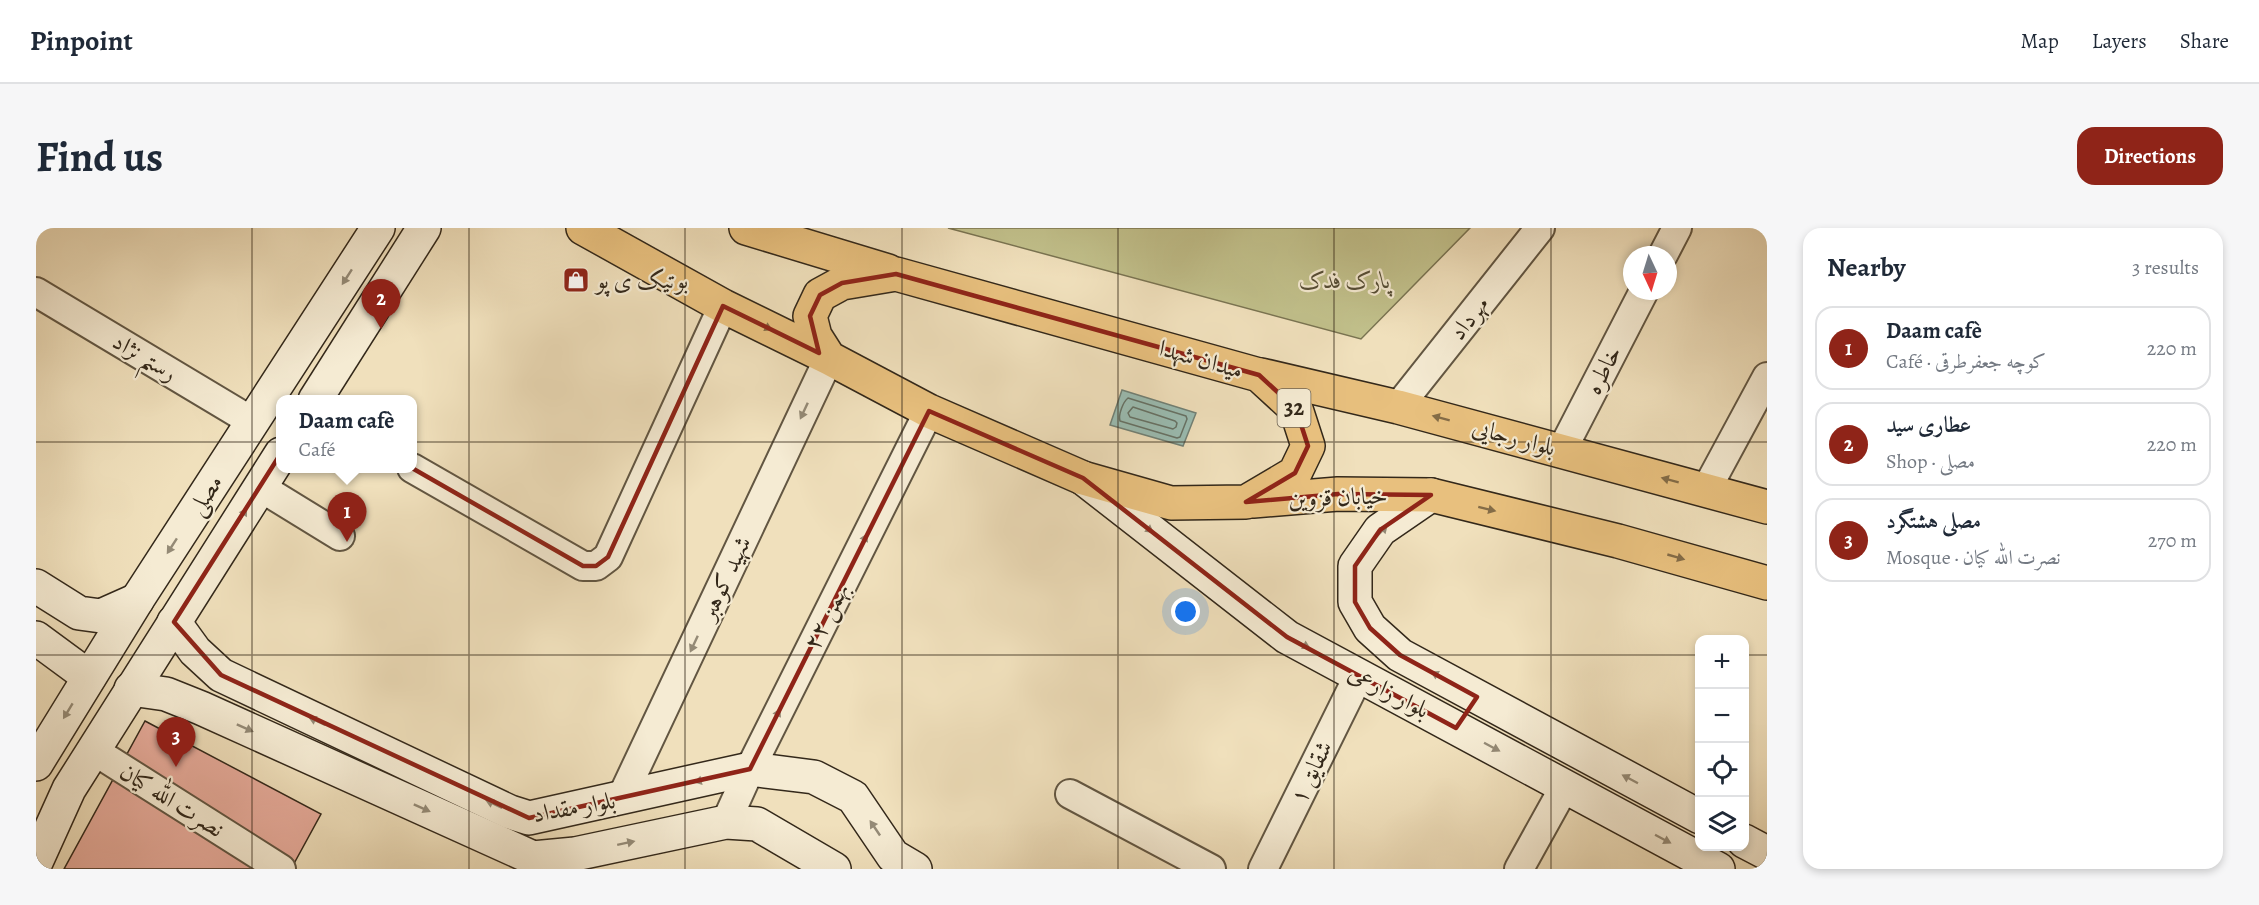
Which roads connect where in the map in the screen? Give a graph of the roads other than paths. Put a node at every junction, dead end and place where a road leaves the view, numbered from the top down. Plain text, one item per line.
1 (378, 228) edge
2 (424, 228) edge
3 (583, 228) edge
4 (746, 228) edge
5 (1539, 228) edge
6 (1677, 228) edge
7 (1668, 246) edge
8 (896, 274) junction
9 (36, 292) edge
10 (1639, 300) edge
11 (723, 306) junction
12 (830, 358) junction
13 (1259, 375) junction
14 (1767, 377) edge
15 (318, 395) edge
16 (1398, 407) junction
17 (928, 411) junction
18 (253, 422) junction
19 (1562, 450) junction
20 (276, 462) edge
21 (417, 471) edge
22 (1083, 478) junction
23 (260, 487) junction
24 (1706, 490) junction
25 (1431, 495) junction
26 (1246, 502) junction
27 (1767, 507) edge
28 (340, 536) dead end
29 (1767, 583) edge
30 (36, 586) edge
31 (137, 600) junction
32 (64, 604) junction
33 (174, 622) junction
34 (38, 639) edge
35 (221, 675) junction
36 (1359, 675) junction
37 (89, 677) junction
38 (130, 689) junction
39 (1477, 697) junction
40 (201, 708) junction
41 (1456, 728) junction
42 (93, 750) junction
43 (36, 764) edge
44 (750, 769) junction
45 (1564, 786) junction
46 (1070, 794) dead end
47 (621, 799) junction
48 (1695, 814) edge
49 (726, 822) junction
50 (1749, 844) edge
51 (1767, 853) edge
52 (36, 862) edge
53 (571, 862) edge
54 (280, 869) edge
55 (834, 869) edge
56 (915, 869) edge
57 (1211, 869) edge
58 (1263, 869) edge
59 (1519, 869) edge
60 (1718, 869) edge

1 -> 18 street, مصلی
2 - 15 street
3 - 11 highway, 32
4 - 8 highway, 32
5 - 16 street, مهرداد
6 - 7 street
8 - 12 highway, میدان شهدا / 32
8 - 13 highway, میدان شهدا / 32
9 - 18 street, رستم نژاد
10 - 19 street, خاطره
11 -> 12 highway, 32
11 - 21 street
12 - 17 highway, میدان شهدا / 32
12 -> 47 street, شهید کوهبر
13 - 16 highway, بلوار رجایی / 32
13 - 26 highway, میدان شهدا / 32
14 - 24 street
19 -> 16 highway, بلوار رجایی / 32
17 - 22 highway, میدان شهدا / 32
44 -> 17 street, ۲۲ بهمن
18 -> 31 street, مصلی
24 -> 19 highway, بلوار رجایی / 32
20 - 23 street, مصلی
22 - 26 highway, میدان شهدا / 32
22 -> 36 street, بلوار زارعی
23 - 28 street
33 -> 23 street, مصلی
24 - 27 highway, بلوار رجایی / 32
25 - 26 highway, خیابان قزوین / 32
25 -> 29 highway, 32
39 -> 25 street, بلوار زارعی
30 - 32 street
31 - 32 street
31 - 37 street, مصلی
32 - 34 street
33 - 35 street, بلوار مقداد
33 - 38 street, مصلی
34 - 37 street
35 - 40 street
47 -> 35 street, بلوار مقداد
36 - 41 street, بلوار زارعی
36 - 58 street, شقایق ۱
37 -> 43 street, مصلی
38 - 40 street, بلوار مقداد
38 - 42 street, مصلی
39 - 41 street
48 -> 39 street, بلوار زارعی
40 -> 53 street, بلوار مقداد
41 -> 45 street, بلوار زارعی
42 - 52 street, مصلی
42 - 54 street, نصرت الله کیان
44 -> 47 street, بلوار مقداد
44 - 49 street, ۲۲ بهمن
56 -> 44 street, بلوار مقداد
45 - 59 street
45 -> 60 street, بلوار زارعی
46 - 57 street
53 -> 49 street, بلوار مقداد
49 - 55 street, بلوار مقداد
50 - 51 street

